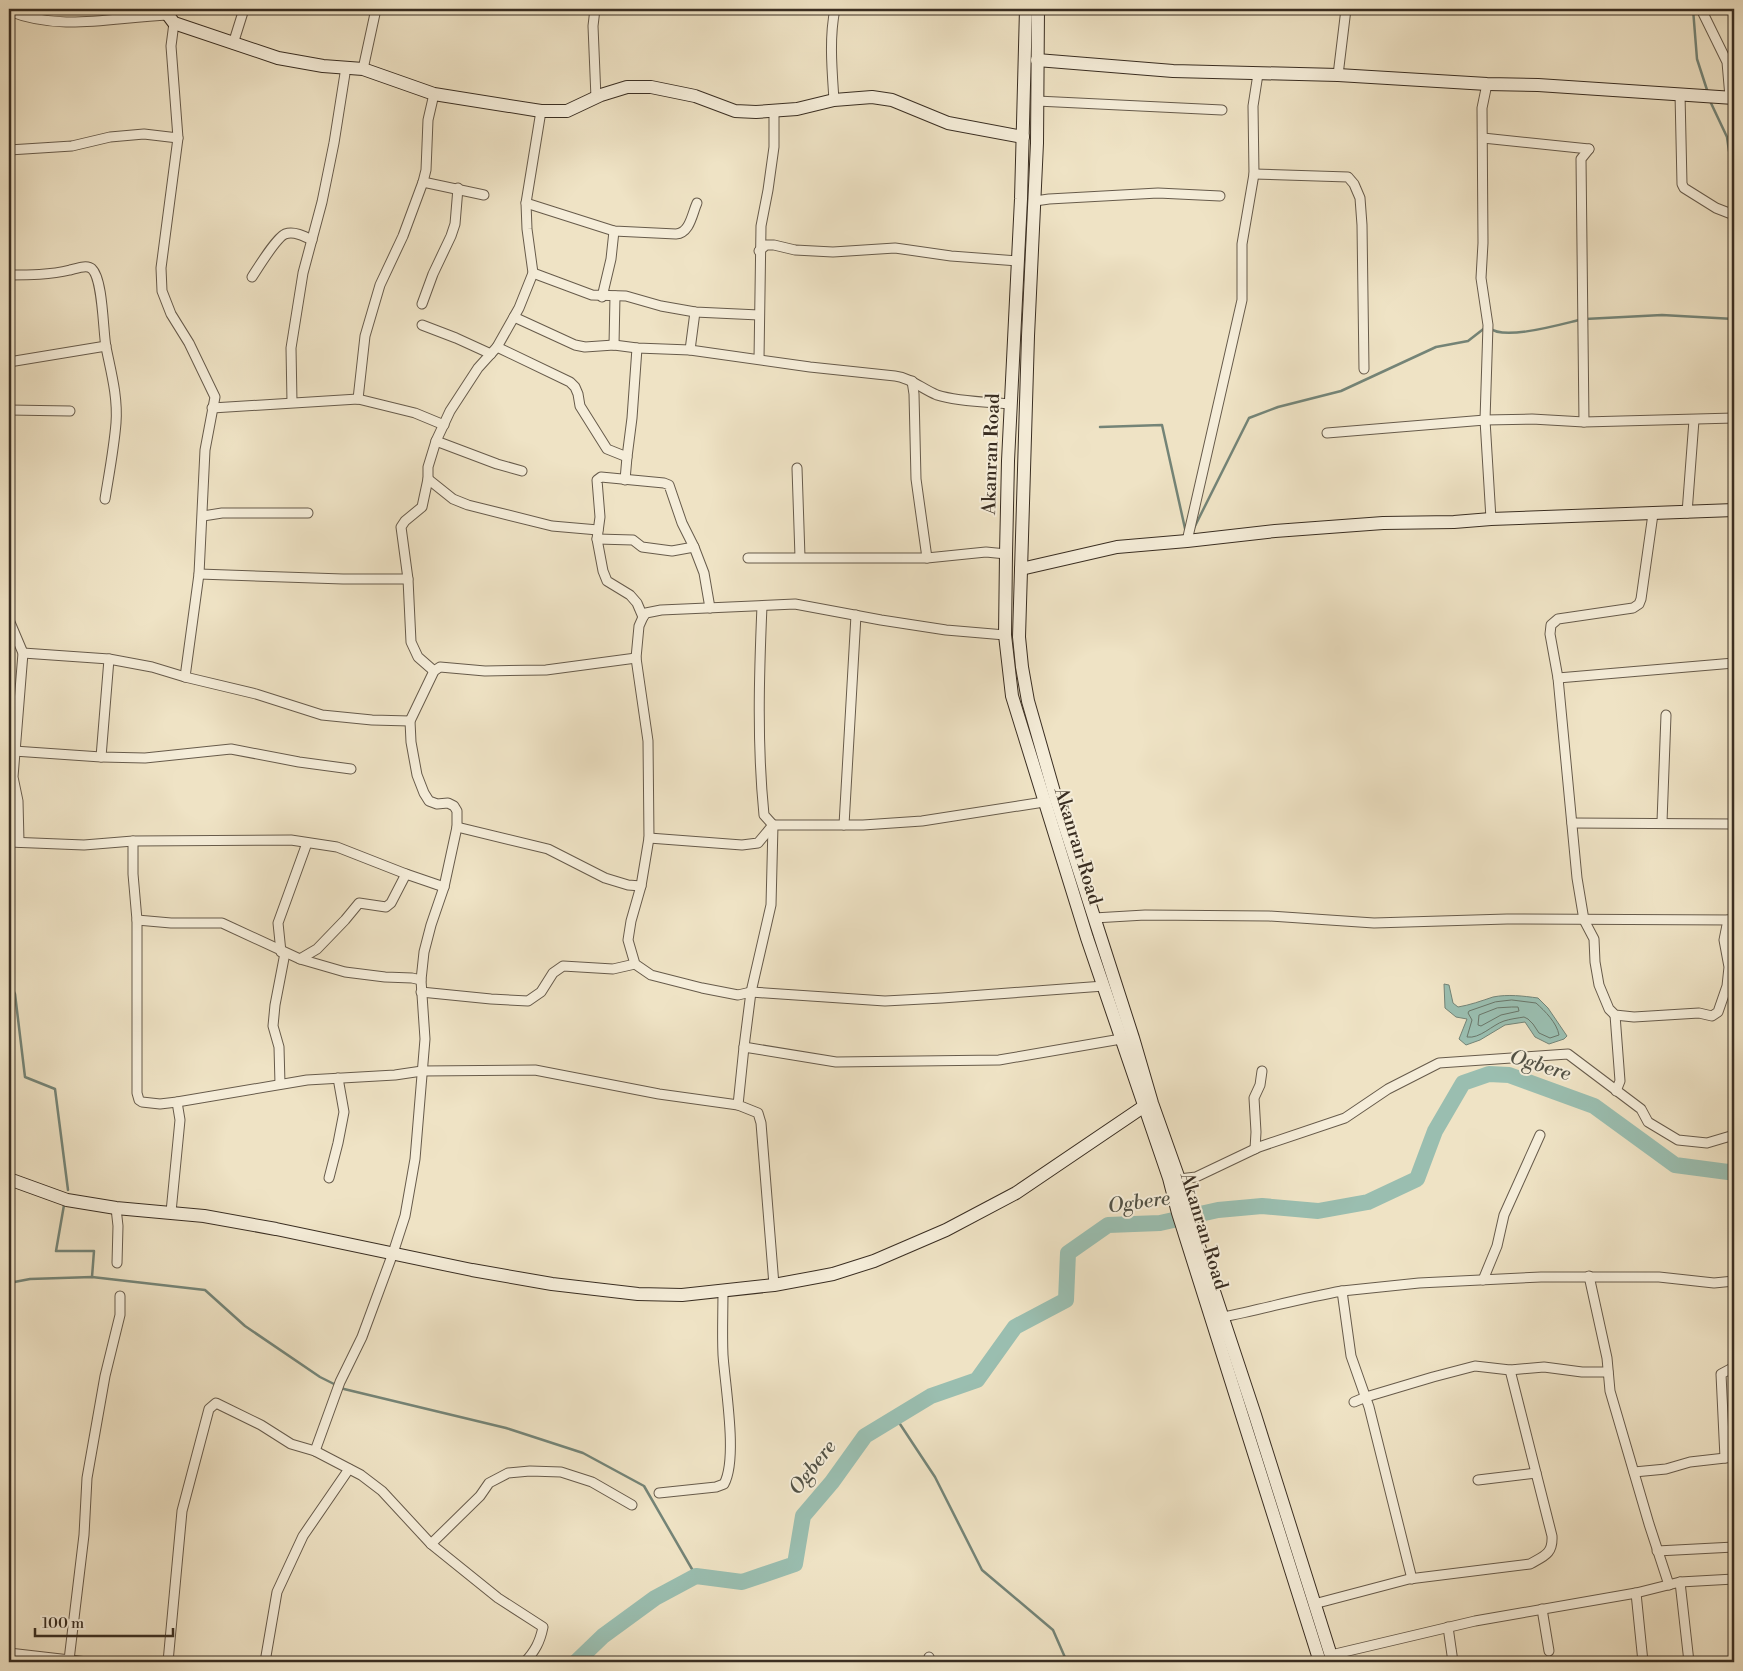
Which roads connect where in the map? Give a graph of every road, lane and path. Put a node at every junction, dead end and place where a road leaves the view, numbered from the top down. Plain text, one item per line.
1 (244, 9) edge
2 (376, 9) edge
3 (595, 9) edge
4 (836, 9) edge
5 (1026, 9) edge
6 (1038, 9) edge
7 (1346, 9) edge
8 (1701, 9) edge
9 (9, 11) edge
10 (169, 16) edge
11 (233, 44) junction
12 (1037, 60) junction
13 (346, 67) junction
14 (363, 69) junction
15 (1258, 74) junction
16 (1338, 75) junction
17 (1487, 84) junction
18 (434, 94) junction
19 (1680, 94) junction
20 (596, 98) junction
21 (1732, 98) edge
22 (834, 100) junction
23 (1037, 101) junction
24 (1222, 110) dead end
25 (540, 111) junction
26 (774, 111) junction
27 (1023, 137) junction
28 (178, 138) junction
29 (1483, 138) junction
30 (9, 150) edge
31 (1254, 174) junction
32 (423, 182) junction
33 (458, 188) junction
34 (484, 195) dead end
35 (1220, 196) dead end
36 (1035, 201) junction
37 (696, 202) dead end
38 (526, 203) junction
39 (1734, 215) edge
40 (614, 231) junction
41 (312, 240) junction
42 (760, 252) junction
43 (1018, 261) junction
44 (533, 273) junction
45 (9, 275) edge
46 (252, 277) dead end
47 (615, 296) junction
48 (602, 297) junction
49 (422, 304) dead end
50 (695, 312) junction
51 (759, 315) junction
52 (514, 317) junction
53 (422, 325) dead end
54 (614, 344) junction
55 (106, 346) junction
56 (637, 348) junction
57 (494, 350) junction
58 (690, 350) junction
59 (759, 359) junction
60 (9, 362) edge
61 (1364, 369) dead end
62 (912, 381) junction
63 (358, 399) junction
64 (292, 402) junction
65 (1011, 404) junction
66 (212, 408) junction
67 (9, 410) edge
68 (70, 411) dead end
69 (1734, 418) edge
70 (1486, 420) junction
71 (1694, 420) junction
72 (1584, 422) junction
73 (444, 425) junction
74 (1327, 433) dead end
75 (436, 441) junction
76 (626, 457) junction
77 (797, 468) dead end
78 (522, 471) dead end
79 (428, 479) junction
80 (625, 480) junction
81 (105, 499) dead end
82 (1734, 510) edge
83 (1687, 512) junction
84 (308, 513) dead end
85 (1653, 514) junction
86 (203, 516) junction
87 (1491, 519) junction
88 (1007, 524) junction
89 (1022, 526) junction
90 (598, 534) junction
91 (1187, 542) junction
92 (694, 547) junction
93 (1006, 554) junction
94 (800, 557) junction
95 (748, 558) dead end
96 (927, 558) junction
97 (1021, 569) junction
98 (199, 574) junction
99 (408, 579) junction
100 (762, 606) junction
101 (710, 608) junction
102 (856, 615) junction
103 (643, 617) junction
104 (9, 620) edge
105 (1005, 635) junction
106 (23, 653) junction
107 (636, 658) junction
108 (109, 659) junction
109 (1734, 663) edge
110 (434, 671) junction
111 (185, 677) junction
112 (1558, 678) junction
113 (1666, 715) dead end
114 (410, 722) junction
115 (14, 751) junction
116 (101, 757) junction
117 (351, 769) dead end
118 (1044, 802) junction
119 (1662, 822) junction
120 (1572, 823) junction
121 (1734, 824) edge
122 (772, 825) junction
123 (844, 825) junction
124 (457, 827) junction
125 (649, 838) junction
126 (133, 841) junction
127 (9, 842) edge
128 (19, 842) junction
129 (307, 842) junction
130 (406, 874) junction
131 (444, 886) junction
132 (641, 886) junction
133 (1094, 918) junction
134 (138, 920) junction
135 (1584, 920) junction
136 (1731, 920) edge
137 (279, 935) junction
138 (266, 944) junction
139 (283, 952) junction
140 (300, 960) junction
141 (635, 964) junction
142 (421, 980) junction
143 (1104, 986) junction
144 (421, 992) junction
145 (751, 992) junction
146 (1615, 1015) junction
147 (1121, 1039) junction
148 (744, 1047) junction
149 (422, 1071) junction
150 (1262, 1071) dead end
151 (338, 1078) junction
152 (280, 1084) junction
153 (1616, 1091) junction
154 (177, 1102) junction
155 (738, 1105) junction
156 (1143, 1107) junction
157 (1540, 1135) dead end
158 (1734, 1135) edge
159 (1255, 1149) junction
160 (329, 1178) dead end
161 (1178, 1178) junction
162 (9, 1179) edge
163 (116, 1208) junction
164 (171, 1212) junction
165 (1183, 1212) junction
166 (1189, 1230) junction
167 (393, 1254) junction
168 (117, 1263) dead end
169 (1589, 1276) junction
170 (1483, 1280) junction
171 (1734, 1281) edge
172 (774, 1285) junction
173 (723, 1290) junction
174 (1342, 1291) junction
175 (120, 1296) dead end
176 (1223, 1316) junction
177 (1734, 1367) edge
178 (1510, 1370) junction
179 (1608, 1372) junction
180 (1366, 1397) junction
181 (1354, 1402) dead end
182 (1263, 1440) junction
183 (1250, 1444) junction
184 (315, 1451) junction
185 (1730, 1457) edge
186 (349, 1469) junction
187 (1634, 1472) junction
188 (1536, 1474) junction
189 (1478, 1480) dead end
190 (659, 1494) dead end
191 (632, 1504) dead end
192 (432, 1544) junction
193 (1734, 1547) edge
194 (1657, 1551) junction
195 (1734, 1578) edge
196 (1412, 1579) junction
197 (1680, 1582) junction
198 (1669, 1585) junction
199 (1636, 1593) junction
200 (1314, 1604) junction
201 (1542, 1609) junction
202 (1448, 1628) junction
203 (1549, 1651) dead end
204 (9, 1652) edge
205 (69, 1660) junction
206 (1328, 1660) edge
207 (87, 1662) edge
208 (168, 1662) edge
209 (265, 1662) edge
210 (524, 1662) edge
211 (1453, 1662) edge
212 (1643, 1662) edge
213 (1689, 1662) edge

1 - 11 street
2 - 14 street
3 - 20 street
4 - 22 street
5 - 27 street, Akanran Road
6 - 12 street, Akanran Road
7 - 16 street
8 - 21 street
9 - 10 street
10 - 11 street
10 - 28 street
11 - 13 street
12 - 15 street
12 - 23 street, Akanran Road
13 - 14 street
13 - 41 street
14 - 18 street
15 - 16 street
15 - 31 street
16 - 17 street
17 - 19 street
17 - 29 street
18 - 25 street
18 - 32 street
19 - 21 street
19 - 39 street
20 - 25 street
20 - 26 street
22 - 26 street
22 - 27 street
23 - 24 street
23 - 36 street, Akanran Road
25 - 38 street
26 - 42 street
27 - 43 street, Akanran Road
28 - 30 street
28 - 66 street
29 - 70 street
29 - 72 street
31 - 61 street
31 - 91 street
32 - 33 street
32 - 63 street
33 - 34 street
33 - 49 street
35 - 36 street
36 - 89 street, Akanran Road
37 - 40 street
38 - 40 street
38 - 44 street
40 - 48 street
41 - 46 street
41 - 64 street
42 - 43 street
42 - 51 street
43 - 65 street, Akanran Road
44 - 48 street
44 - 52 street
45 - 55 street
47 - 48 street
47 - 50 street
47 - 54 street
50 - 51 street
50 - 58 street
51 - 59 street
52 - 54 street
52 - 57 street
53 - 57 street
54 - 56 street
55 - 60 street
55 - 81 street
56 - 58 street
56 - 76 street
57 - 73 street
57 - 76 street
58 - 59 street
59 - 62 street
62 - 65 street
62 - 96 street
63 - 64 street
63 - 73 street
64 - 66 street
65 - 88 street, Akanran Road
66 - 86 street
67 - 68 street
69 - 71 street
70 - 72 street
70 - 74 street
70 - 87 street
71 - 72 street
71 - 83 street
73 - 75 street
75 - 78 street
75 - 79 street
76 - 80 street
77 - 94 street
79 - 90 street
79 - 99 street
80 - 90 street
80 - 92 street
82 - 83 street
83 - 85 street
84 - 86 street
85 - 87 street
85 - 112 street
86 - 98 street
87 - 91 street
88 - 89 street
88 - 93 street, Akanran Road
89 - 97 street, Akanran Road
90 - 92 street
90 - 103 street
91 - 97 street
92 - 101 street
93 - 96 street
93 - 105 street, Akanran Road
94 - 95 street
94 - 96 street
97 - 133 street, Akanran Road
98 - 99 street
98 - 111 street
99 - 110 street
100 - 101 street
100 - 102 street
100 - 122 street
101 - 103 street
102 - 105 street
102 - 123 street
103 - 107 street
104 - 106 street
105 - 118 street, Akanran Road
106 - 108 street
106 - 115 street
107 - 110 street
107 - 125 street
108 - 111 street
108 - 116 street
109 - 112 street
110 - 114 street
111 - 114 street
112 - 120 street
113 - 119 street
114 - 124 street
115 - 116 street
115 - 128 street
116 - 117 street
118 - 123 street
118 - 143 street, Akanran Road
119 - 120 street
119 - 121 street
120 - 135 street
122 - 123 street
122 - 125 street
122 - 145 street
124 - 131 street
124 - 132 street
125 - 132 street
126 - 128 street
126 - 129 street
126 - 134 street
127 - 128 street
129 - 130 street
129 - 137 street
130 - 131 street
130 - 140 street
131 - 142 street
132 - 141 street
133 - 135 street
133 - 161 street, Akanran Road
134 - 138 street
134 - 154 street
135 - 136 street
135 - 146 street
136 - 146 street
137 - 138 street
137 - 139 street
138 - 139 street
139 - 140 street
139 - 152 street
140 - 142 street
141 - 144 street
141 - 145 street
142 - 144 street
143 - 145 street
143 - 147 street, Akanran Road
144 - 149 street
145 - 148 street
146 - 153 street
147 - 148 street
147 - 156 street, Akanran Road
148 - 155 street
149 - 151 street
149 - 155 street
149 - 167 street
150 - 159 street
151 - 152 street
151 - 160 street
152 - 154 street
153 - 158 street
153 - 159 street
154 - 164 street
155 - 172 street
156 - 165 street, Akanran Road
156 - 172 street
157 - 170 street
159 - 161 street
161 - 165 street, Akanran Road
162 - 163 street
163 - 164 street
163 - 168 street
164 - 167 street
165 - 166 street, Akanran Road
166 - 176 street, Akanran Road
166 - 183 street, Akanran Road
167 - 173 street
167 - 184 street
169 - 170 street
169 - 171 street
169 - 179 street
170 - 174 street
172 - 173 street
173 - 190 street
174 - 176 street
174 - 180 street
175 - 205 street
176 - 182 street, Akanran Road
177 - 185 street
178 - 179 street
178 - 180 street
178 - 188 street
179 - 187 street
180 - 181 street
180 - 196 street
182 - 183 street
182 - 200 street, Akanran Road
183 - 206 street, Akanran Road
184 - 186 street
184 - 208 street
185 - 187 street
186 - 192 street
186 - 209 street
187 - 194 street
188 - 189 street
188 - 196 street
191 - 192 street
192 - 210 street
193 - 194 street
194 - 198 street
195 - 197 street
196 - 200 street
197 - 198 street
197 - 213 street
198 - 199 street
199 - 201 street
199 - 212 street
200 - 206 street, Akanran Road
201 - 202 street
201 - 203 street
202 - 206 street
202 - 211 street
204 - 205 street
205 - 207 street

